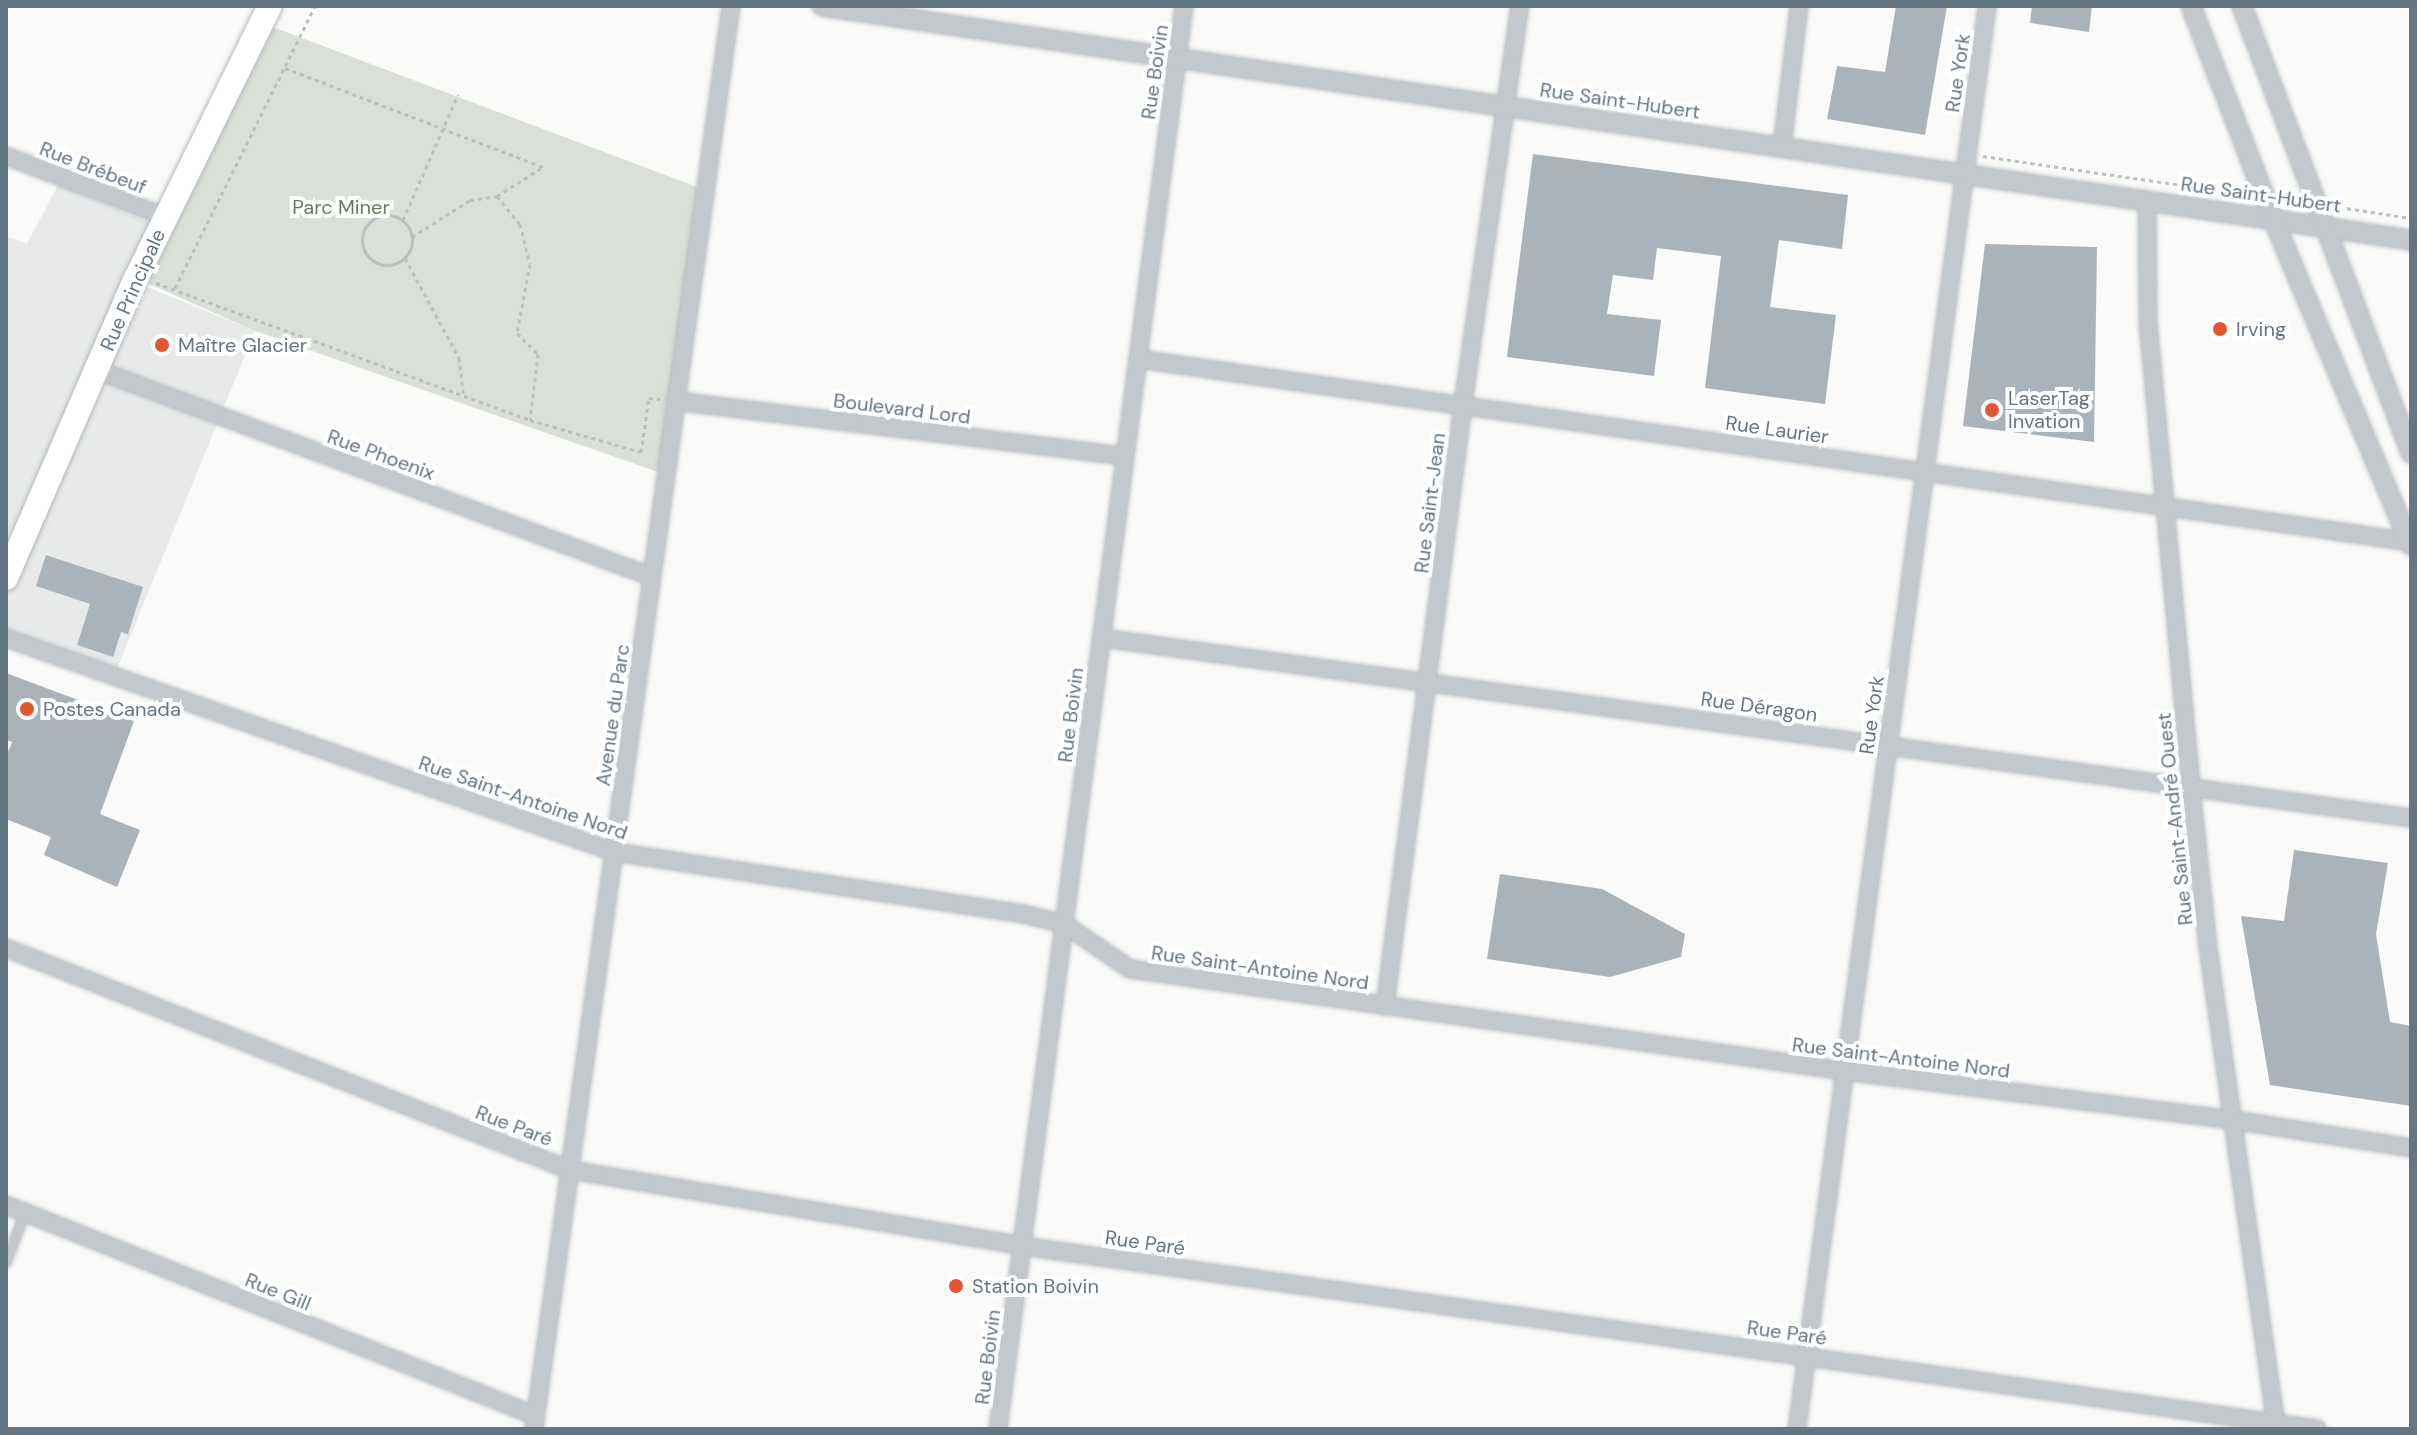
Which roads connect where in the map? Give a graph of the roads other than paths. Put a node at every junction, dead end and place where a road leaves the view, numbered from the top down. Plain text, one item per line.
1 (270, 6) edge
2 (731, 6) edge
3 (822, 6) edge
4 (1184, 6) edge
5 (1520, 6) edge
6 (1799, 6) edge
7 (1987, 6) edge
8 (2191, 6) edge
9 (2242, 6) edge
10 (1177, 58) junction
11 (1506, 107) junction
12 (1782, 147) junction
13 (6, 156) edge
14 (1965, 174) junction
15 (2147, 201) junction
16 (166, 217) junction
17 (2273, 219) junction
18 (2329, 228) junction
19 (2411, 240) edge
20 (1138, 359) junction
21 (97, 370) junction
22 (675, 401) junction
23 (1463, 405) junction
24 (2411, 453) edge
25 (1125, 456) junction
26 (1925, 472) junction
27 (2165, 506) junction
28 (2411, 543) edge
29 (652, 577) junction
30 (6, 578) edge
31 (6, 638) edge
32 (1102, 638) junction
33 (1427, 681) junction
34 (1889, 745) junction
35 (2191, 788) junction
36 (2411, 818) edge
37 (614, 852) junction
38 (1064, 924) junction
39 (6, 948) edge
40 (1385, 1006) junction
41 (1845, 1071) junction
42 (2233, 1120) junction
43 (2411, 1148) edge
44 (570, 1170) junction
45 (6, 1205) edge
46 (26, 1213) junction
47 (1022, 1246) junction
48 (6, 1263) edge
49 (1807, 1356) junction
50 (535, 1423) edge
51 (2277, 1426) edge
52 (998, 1429) edge
53 (1797, 1429) edge
54 (2317, 1429) edge

1 - 16 main road, Rue Principale
2 - 22 street, Avenue du Parc
3 - 10 street, Rue Saint-Hubert
4 - 10 street, Rue Boivin
5 - 11 street, Rue Saint-Jean
6 - 12 street
7 - 14 street, Rue York
8 - 17 street
9 - 18 street
10 - 11 street, Rue Saint-Hubert
10 - 20 street, Rue Boivin
11 - 12 street, Rue Saint-Hubert
11 - 23 street, Rue Saint-Jean
12 - 14 street, Rue Saint-Hubert
13 - 16 street, Rue Brébeuf
14 - 15 street, Rue Saint-Hubert
14 - 26 street, Rue York
15 - 17 street, Rue Saint-Hubert
15 - 27 street, Rue Saint-André Ouest
16 - 21 main road, Rue Principale
17 - 18 street, Rue Saint-Hubert
17 - 28 street
18 - 19 street, Rue Saint-Hubert
18 - 24 street
20 - 23 street, Rue Laurier
20 - 25 street, Rue Boivin
21 - 29 street, Rue Phoenix
21 - 30 main road, Rue Principale
22 - 25 street, Boulevard Lord
22 - 29 street, Avenue du Parc
23 - 26 street, Rue Laurier
23 - 33 street, Rue Saint-Jean
25 - 32 street, Rue Boivin
26 - 27 street, Rue Laurier
26 - 34 street, Rue York
27 - 28 street, Rue Laurier
27 - 35 street, Rue Saint-André Ouest
29 - 37 street, Avenue du Parc
31 - 37 street, Rue Saint-Antoine Nord
32 - 33 street, Rue Déragon
32 - 38 street, Rue Boivin
33 - 34 street, Rue Déragon
33 - 40 street, Rue Saint-Jean
34 - 35 street, Rue Déragon
34 - 41 street, Rue York
35 - 36 street, Rue Déragon
35 - 42 street, Rue Saint-André Ouest
37 - 38 street, Rue Saint-Antoine Nord
37 - 44 street, Avenue du Parc
38 - 40 street, Rue Saint-Antoine Nord
38 - 47 street, Rue Boivin
39 - 44 street, Rue Paré
40 - 41 street, Rue Saint-Antoine Nord
41 - 42 street, Rue Saint-Antoine Nord
41 - 49 street, Rue York
42 - 43 street, Rue Saint-Antoine Nord
42 - 51 street, Rue Saint-André Ouest
44 - 47 street, Rue Paré
44 - 50 street, Avenue du Parc
45 - 46 street, Rue Gill
46 - 48 lane
46 - 50 street, Rue Gill
47 - 49 street, Rue Paré
47 - 52 street, Rue Boivin
49 - 51 street, Rue Paré
49 - 53 street, Rue York
51 - 54 street, Rue Paré

